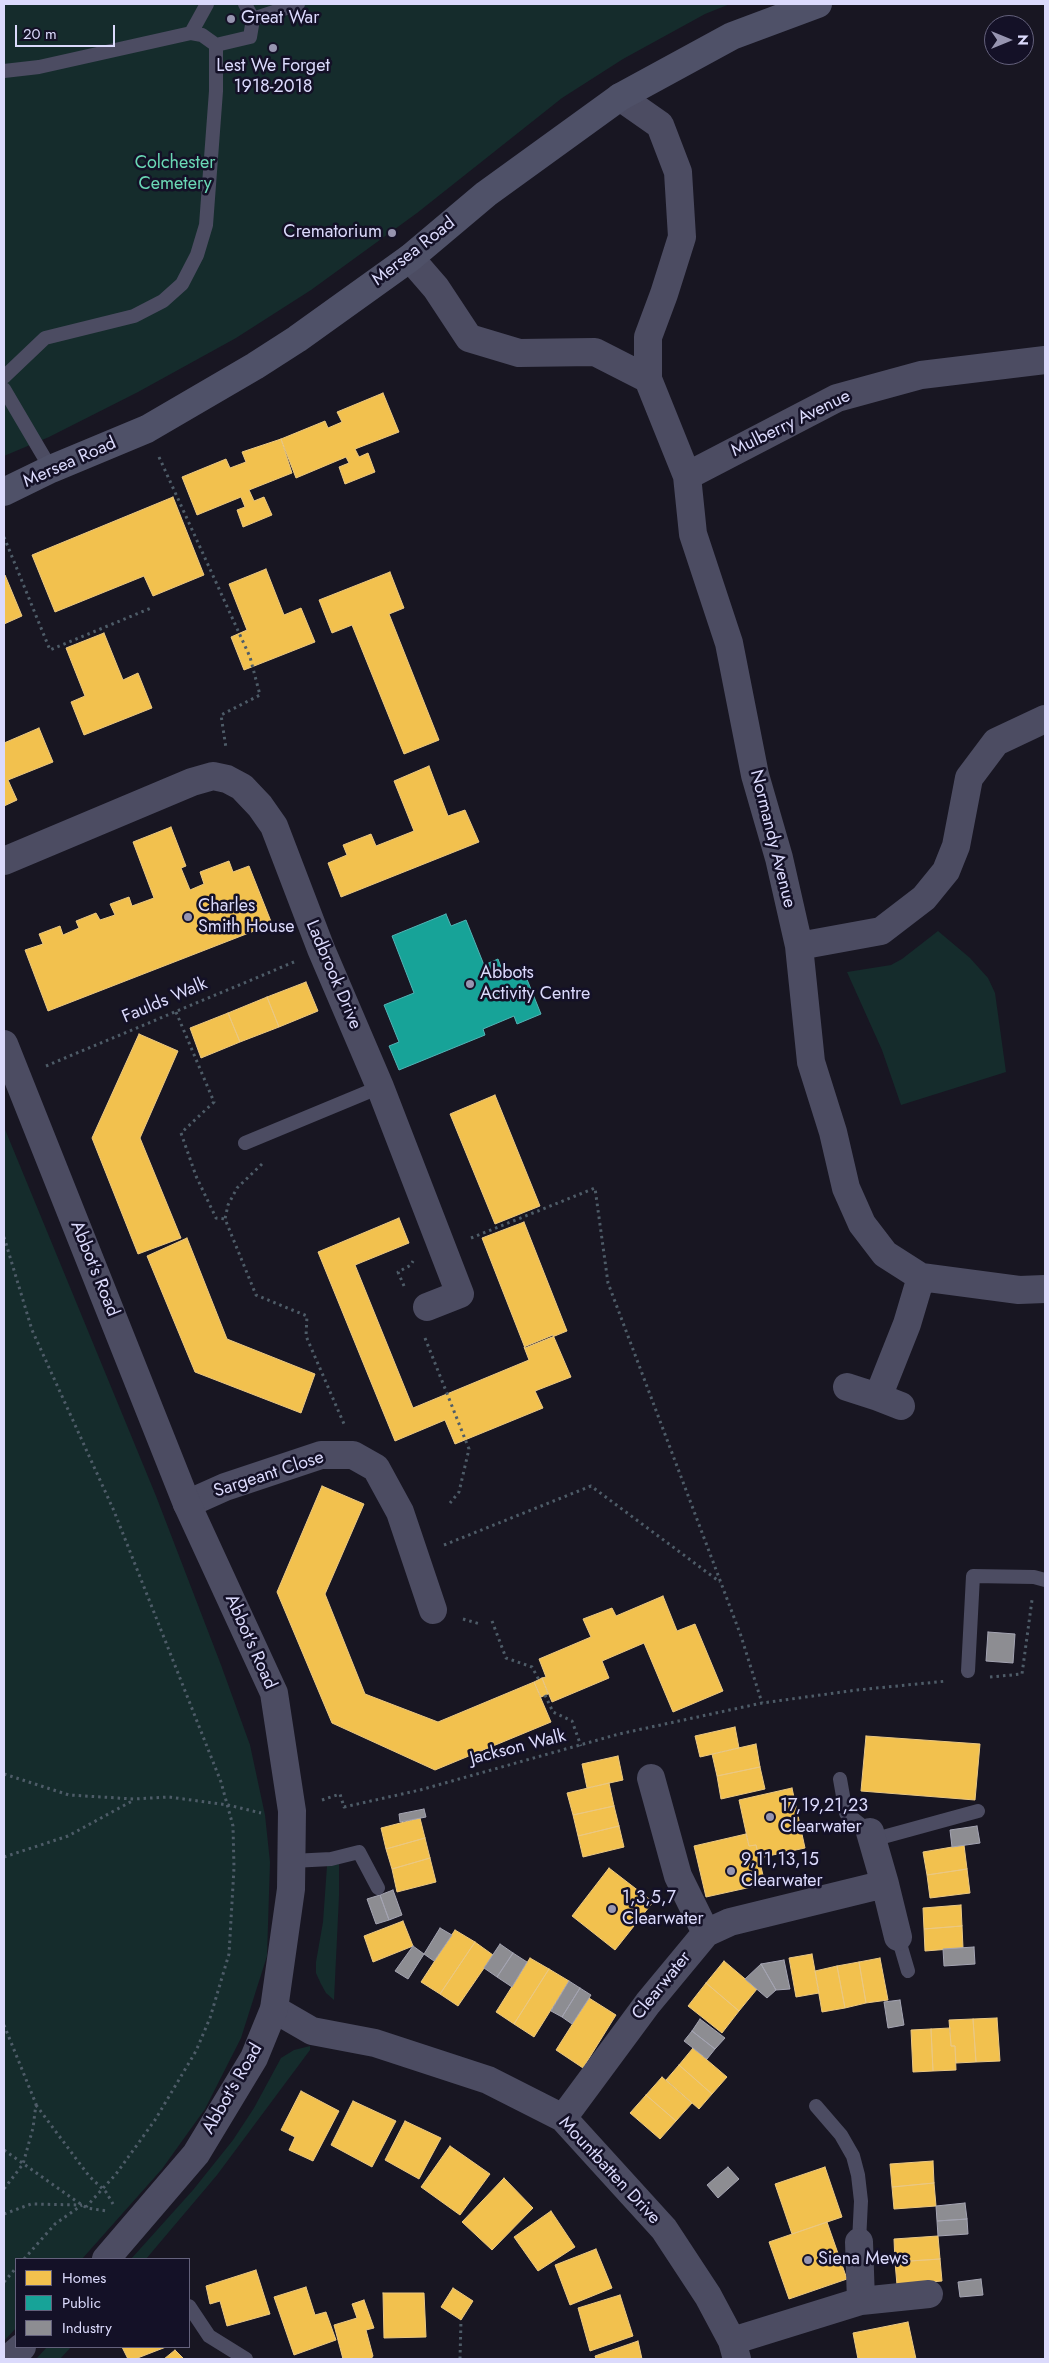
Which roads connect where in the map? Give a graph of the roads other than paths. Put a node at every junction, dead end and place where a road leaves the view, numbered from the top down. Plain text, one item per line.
1 (207, 4) edge
2 (245, 4) edge
3 (298, 4) edge
4 (818, 4) edge
5 (253, 19) junction
6 (191, 33) junction
7 (216, 45) junction
8 (4, 72) edge
9 (620, 97) junction
10 (410, 258) junction
11 (1045, 360) edge
12 (4, 377) edge
13 (648, 379) junction
14 (4, 389) edge
15 (51, 469) junction
16 (687, 476) junction
17 (4, 492) edge
18 (1045, 719) edge
19 (4, 861) edge
20 (799, 946) junction
21 (4, 1044) edge
22 (380, 1086) junction
23 (245, 1143) dead end
24 (921, 1277) junction
25 (1045, 1289) edge
26 (424, 1319) road end
27 (847, 1387) dead end
28 (187, 1504) junction
29 (1040, 1578) edge
30 (433, 1610) dead end
31 (968, 1670) dead end
32 (651, 1778) dead end
33 (840, 1779) dead end
34 (978, 1811) dead end
35 (871, 1836) junction
36 (292, 1861) junction
37 (885, 1884) junction
38 (378, 1888) dead end
39 (706, 1933) junction
40 (898, 1937) joint
41 (908, 1971) dead end
42 (274, 2009) junction
43 (816, 2106) dead end
44 (563, 2118) junction
45 (858, 2242) joint
46 (107, 2258) edge
47 (929, 2294) dead end
48 (861, 2301) junction
49 (190, 2308) edge
50 (21, 2348) edge
51 (735, 2350) edge
52 (8, 2359) edge
53 (246, 2359) edge

1 - 6 lane
2 - 5 lane
3 - 5 lane
4 - 9 main road, Mersea Road
5 - 7 lane
6 - 7 lane
6 - 8 lane
7 - 12 lane
9 - 10 main road, Mersea Road
9 - 13 street, Normandy Avenue
10 - 13 street
10 - 15 main road, Mersea Road
11 - 16 street, Mulberry Avenue
13 - 16 street, Normandy Avenue
14 - 15 lane
15 - 17 main road, Mersea Road
16 - 20 street, Normandy Avenue
18 - 20 street
19 - 22 street, Ladbrook Drive
20 - 24 street, Normandy Avenue
21 - 28 street, Abbot's Road
22 - 23 lane
22 - 26 street, Ladbrook Drive
24 - 25 street, Normandy Avenue
24 - 27 street
28 - 30 street, Sargeant Close
28 - 36 street, Abbot's Road
29 - 31 lane
32 - 39 street
33 - 35 lane
34 - 35 lane
35 - 37 street
36 - 38 lane
36 - 42 street, Abbot's Road
37 - 39 street, Clearwater
37 - 40 street
39 - 44 street, Clearwater
40 - 41 lane
42 - 44 street, Mountbatten Drive
42 - 46 street, Abbot's Road
43 - 45 lane
44 - 51 street, Mountbatten Drive
45 - 48 street
47 - 48 street
48 - 51 street
49 - 53 lane
50 - 52 street

